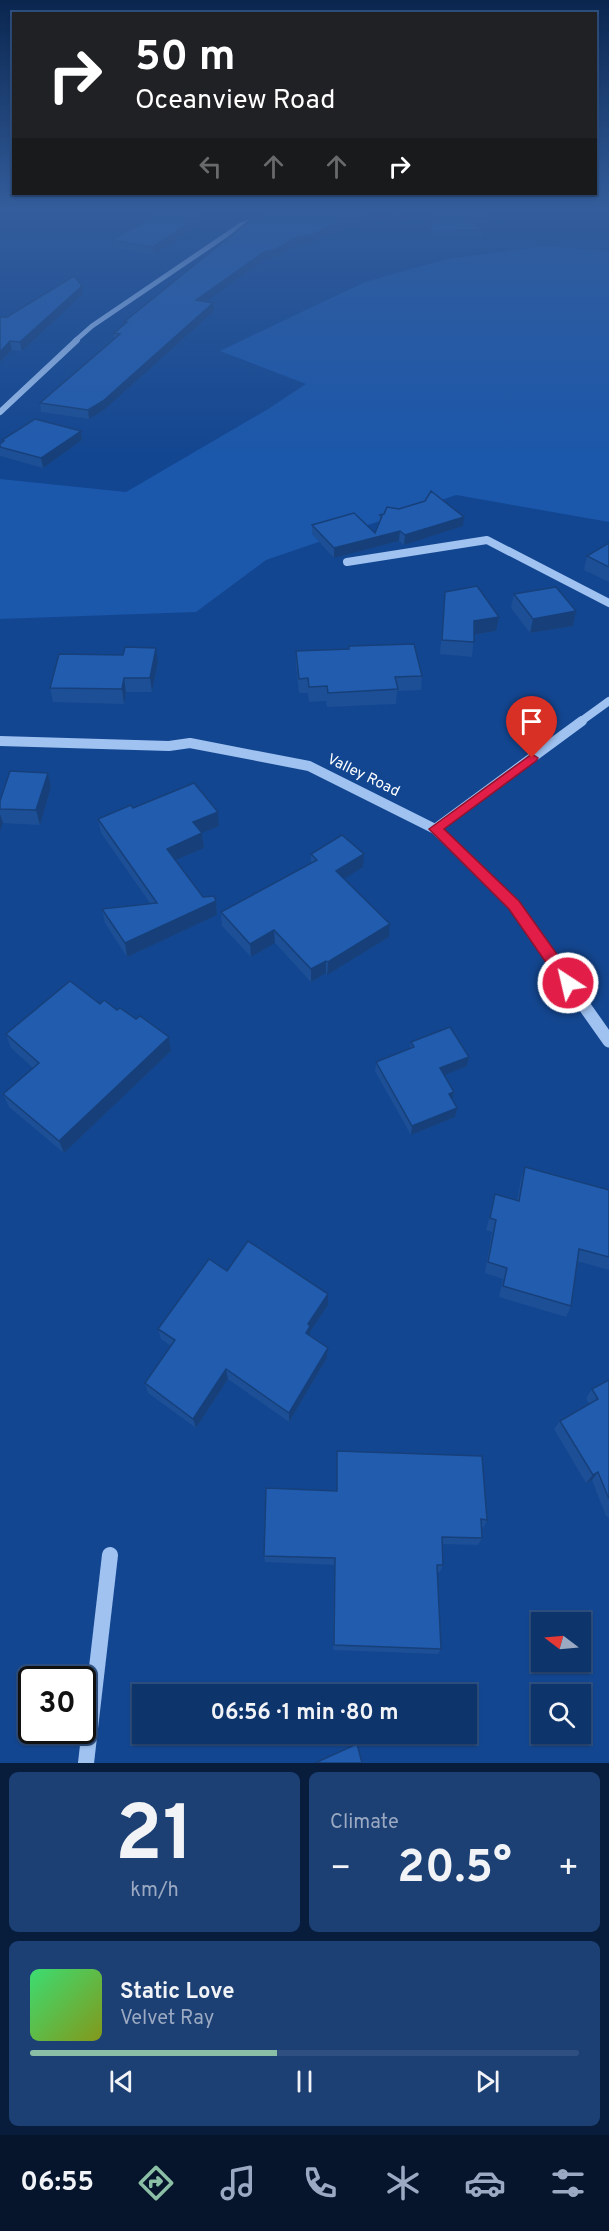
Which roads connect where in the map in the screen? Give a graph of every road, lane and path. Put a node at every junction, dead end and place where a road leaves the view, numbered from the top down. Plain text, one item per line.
1 (145, 290) edge
2 (0, 412) edge
3 (347, 562) dead end
4 (609, 603) edge
5 (609, 701) edge
6 (0, 741) edge
7 (435, 829) junction
8 (609, 1041) edge
9 (110, 1555) dead end
10 (86, 1763) edge

1 - 2 street
3 - 4 street
5 - 7 street
6 - 7 street, Valley Road
7 - 8 street, Valley Road
9 - 10 street

